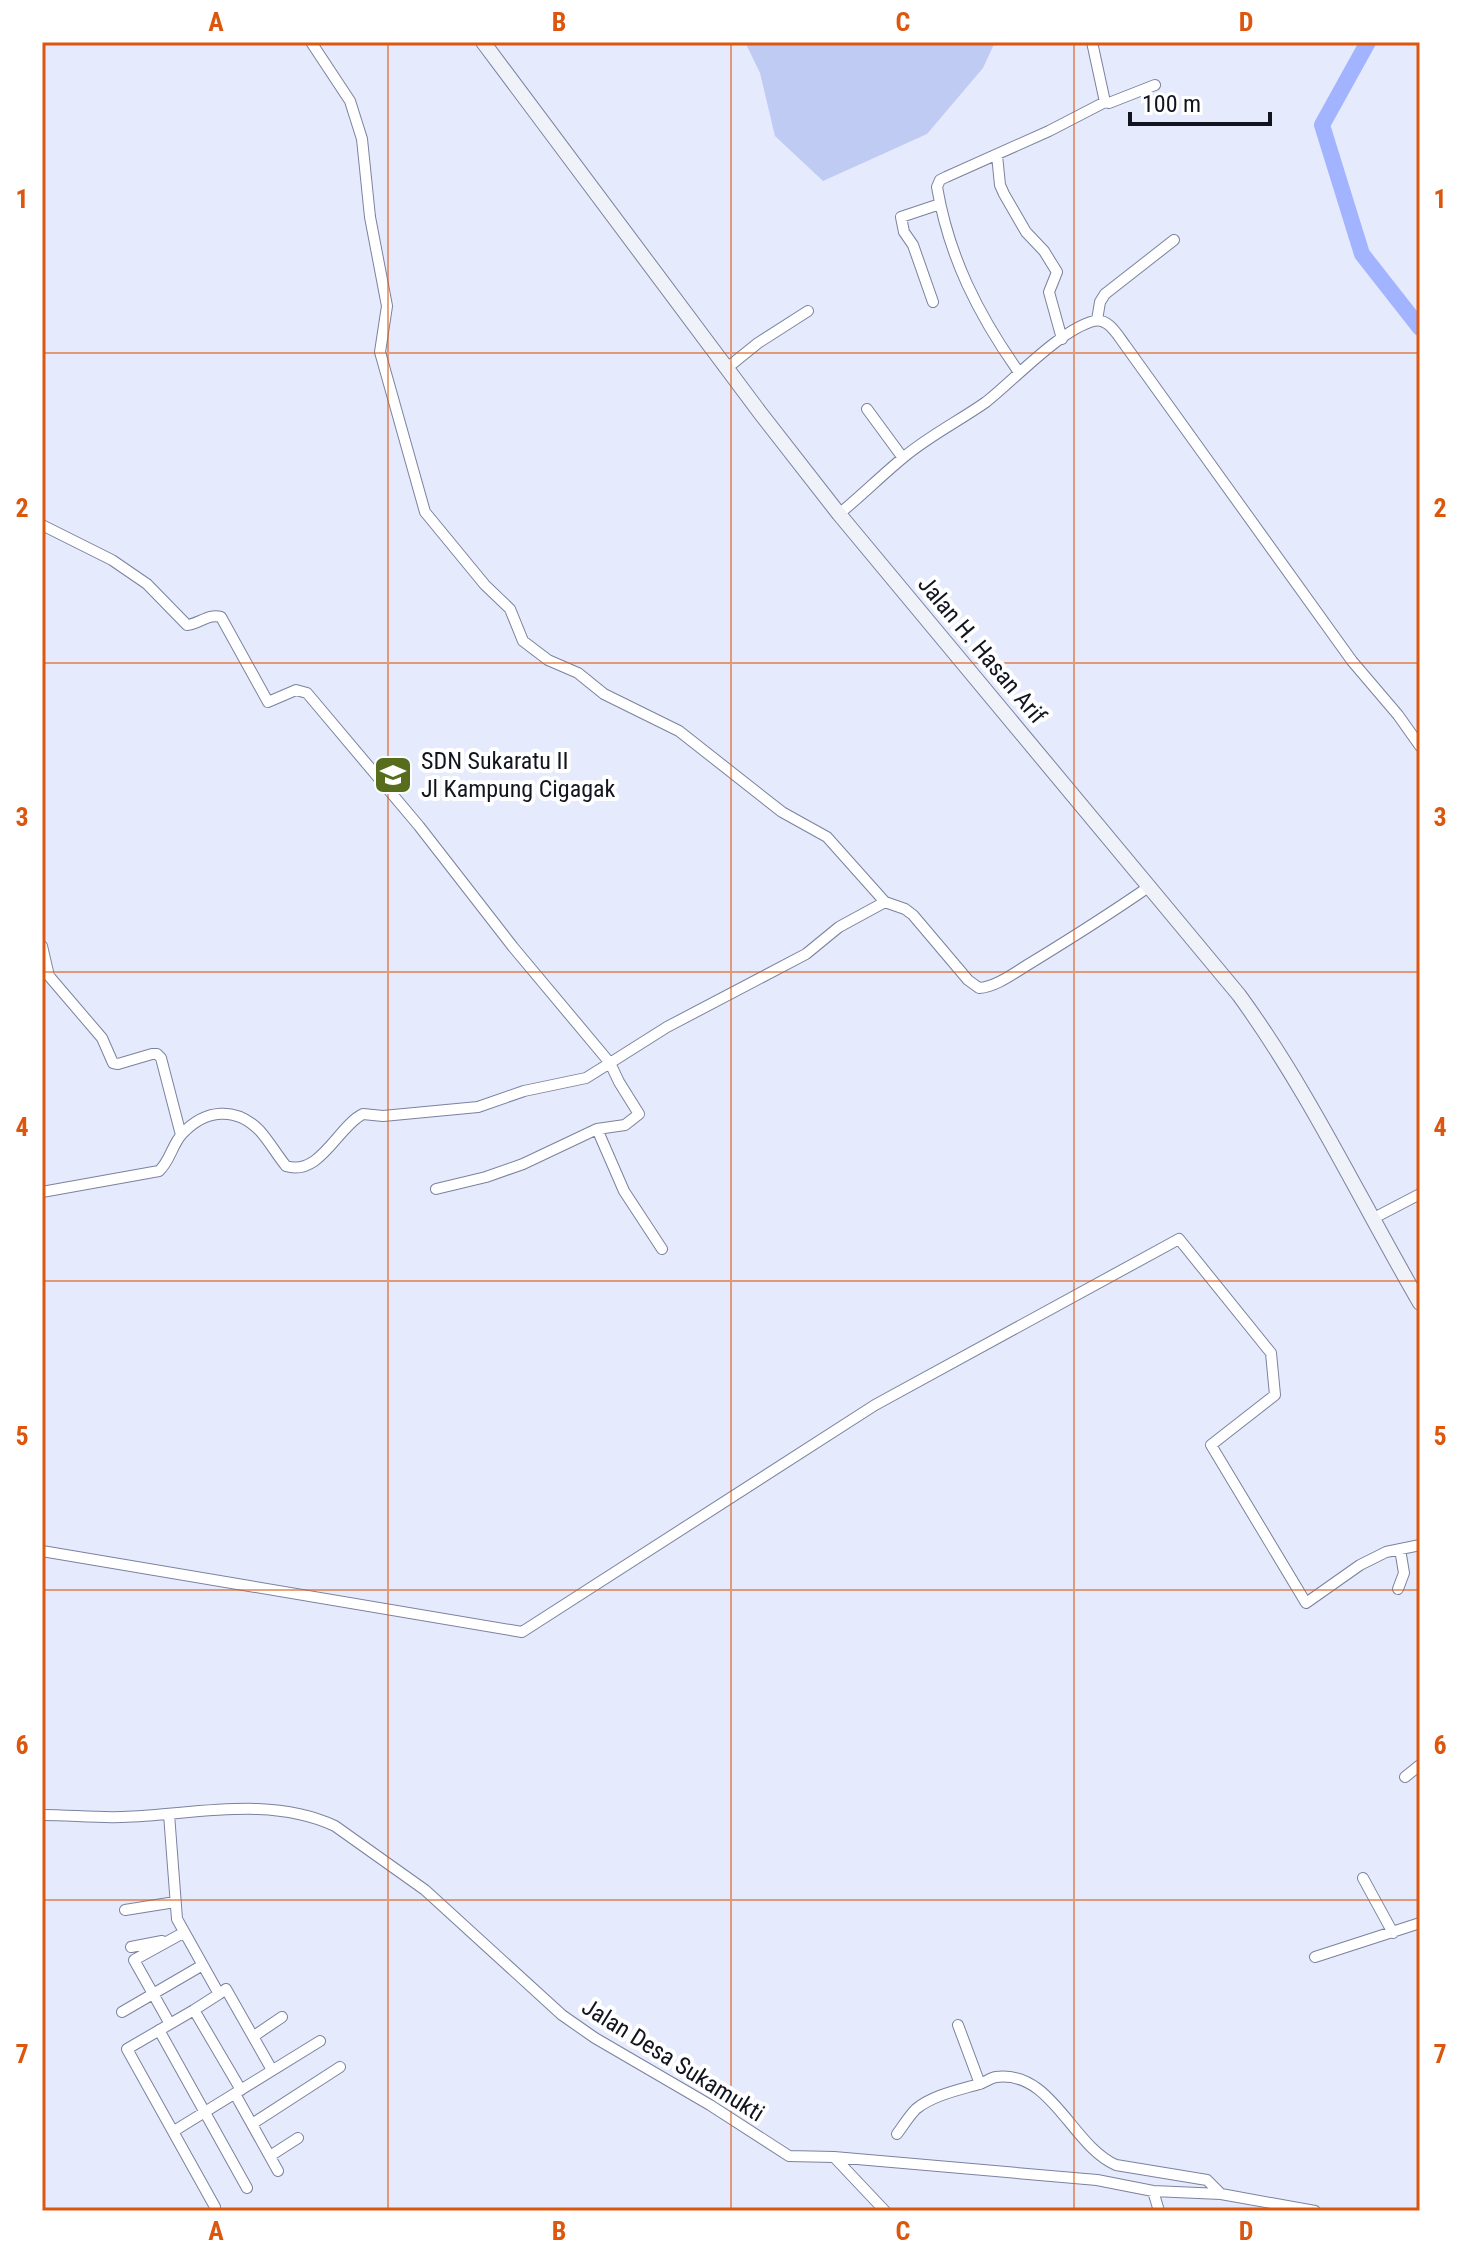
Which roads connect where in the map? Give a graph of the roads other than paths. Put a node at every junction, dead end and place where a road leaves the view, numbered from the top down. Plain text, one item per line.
1 (311, 42) edge
2 (483, 42) edge
3 (1092, 42) edge
4 (1155, 85) dead end
5 (1105, 102) junction
6 (997, 155) junction
7 (940, 204) junction
8 (1174, 240) dead end
9 (933, 302) dead end
10 (808, 311) dead end
11 (1097, 320) junction
12 (1062, 339) junction
13 (727, 368) junction
14 (1018, 371) junction
15 (867, 409) dead end
16 (903, 458) junction
17 (839, 514) junction
18 (42, 525) edge
19 (1420, 746) edge
20 (1150, 886) junction
21 (885, 902) junction
22 (42, 946) edge
23 (610, 1063) junction
24 (597, 1129) junction
25 (181, 1135) junction
26 (436, 1189) dead end
27 (42, 1192) edge
28 (1420, 1194) edge
29 (1374, 1218) junction
30 (662, 1249) dead end
31 (1415, 1283) edge
32 (1420, 1303) edge
33 (1420, 1545) edge
34 (1400, 1549) junction
35 (42, 1551) edge
36 (1398, 1589) dead end
37 (1420, 1765) edge
38 (1405, 1777) dead end
39 (169, 1814) junction
40 (42, 1815) edge
41 (1363, 1878) dead end
42 (175, 1902) junction
43 (125, 1910) dead end
44 (1420, 1923) edge
45 (183, 1933) junction
46 (1393, 1933) junction
47 (172, 1939) junction
48 (131, 1947) dead end
49 (1315, 1957) dead end
50 (201, 1966) junction
51 (154, 1994) junction
52 (219, 1994) junction
53 (194, 2010) junction
54 (122, 2012) dead end
55 (282, 2017) dead end
56 (170, 2024) junction
57 (958, 2025) dead end
58 (159, 2030) junction
59 (254, 2036) junction
60 (320, 2041) dead end
61 (340, 2067) dead end
62 (272, 2070) junction
63 (980, 2084) junction
64 (238, 2092) junction
65 (205, 2112) junction
66 (252, 2124) junction
67 (174, 2131) junction
68 (897, 2134) dead end
69 (298, 2138) dead end
70 (270, 2156) junction
71 (834, 2157) junction
72 (278, 2171) dead end
73 (247, 2188) dead end
74 (1153, 2191) junction
75 (1212, 2193) junction
76 (215, 2207) dead end
77 (885, 2211) edge
78 (1159, 2211) edge
79 (1315, 2211) edge

1 - 21 street
2 - 13 main road, Jalan H. Hasan Arif
3 - 5 street
4 - 5 street
5 - 6 street
6 - 7 street
6 - 12 street
7 - 9 street
7 - 14 street
8 - 11 street
10 - 13 street
11 - 12 street
11 - 19 street
12 - 14 street
13 - 17 main road, Jalan H. Hasan Arif
14 - 16 street
15 - 16 street
16 - 17 street
17 - 20 main road, Jalan H. Hasan Arif
18 - 23 street
20 - 21 street
20 - 29 main road, Jalan H. Hasan Arif
21 - 23 street
22 - 25 street
23 - 24 street
23 - 25 street
24 - 26 street
24 - 30 street
25 - 27 street
28 - 29 street
29 - 31 main road, Jalan H. Hasan Arif
31 - 32 main road, Jalan H. Hasan Arif
33 - 34 street
34 - 35 street
34 - 36 street
37 - 38 street
39 - 40 street, Jalan Desa Sukamukti
39 - 42 street
39 - 71 street, Jalan Desa Sukamukti
41 - 46 street
42 - 43 street
42 - 45 street
44 - 46 street
45 - 47 street
45 - 50 street
46 - 49 street
47 - 48 street
47 - 51 street
50 - 51 street
50 - 52 street
51 - 54 street
51 - 56 street
52 - 53 street
52 - 59 street
53 - 56 street
53 - 64 street
55 - 59 street
56 - 58 street
57 - 63 street
58 - 65 street
58 - 67 street
59 - 62 street
60 - 62 street
61 - 66 street
62 - 64 street
63 - 68 street
63 - 75 street
64 - 65 street
64 - 66 street
65 - 67 street
65 - 73 street
66 - 70 street
67 - 76 street
69 - 70 street
70 - 72 street
71 - 74 street, Jalan Desa Sukamukti
71 - 77 street
74 - 75 street, Jalan Desa Sukamukti
74 - 78 street
75 - 79 street

